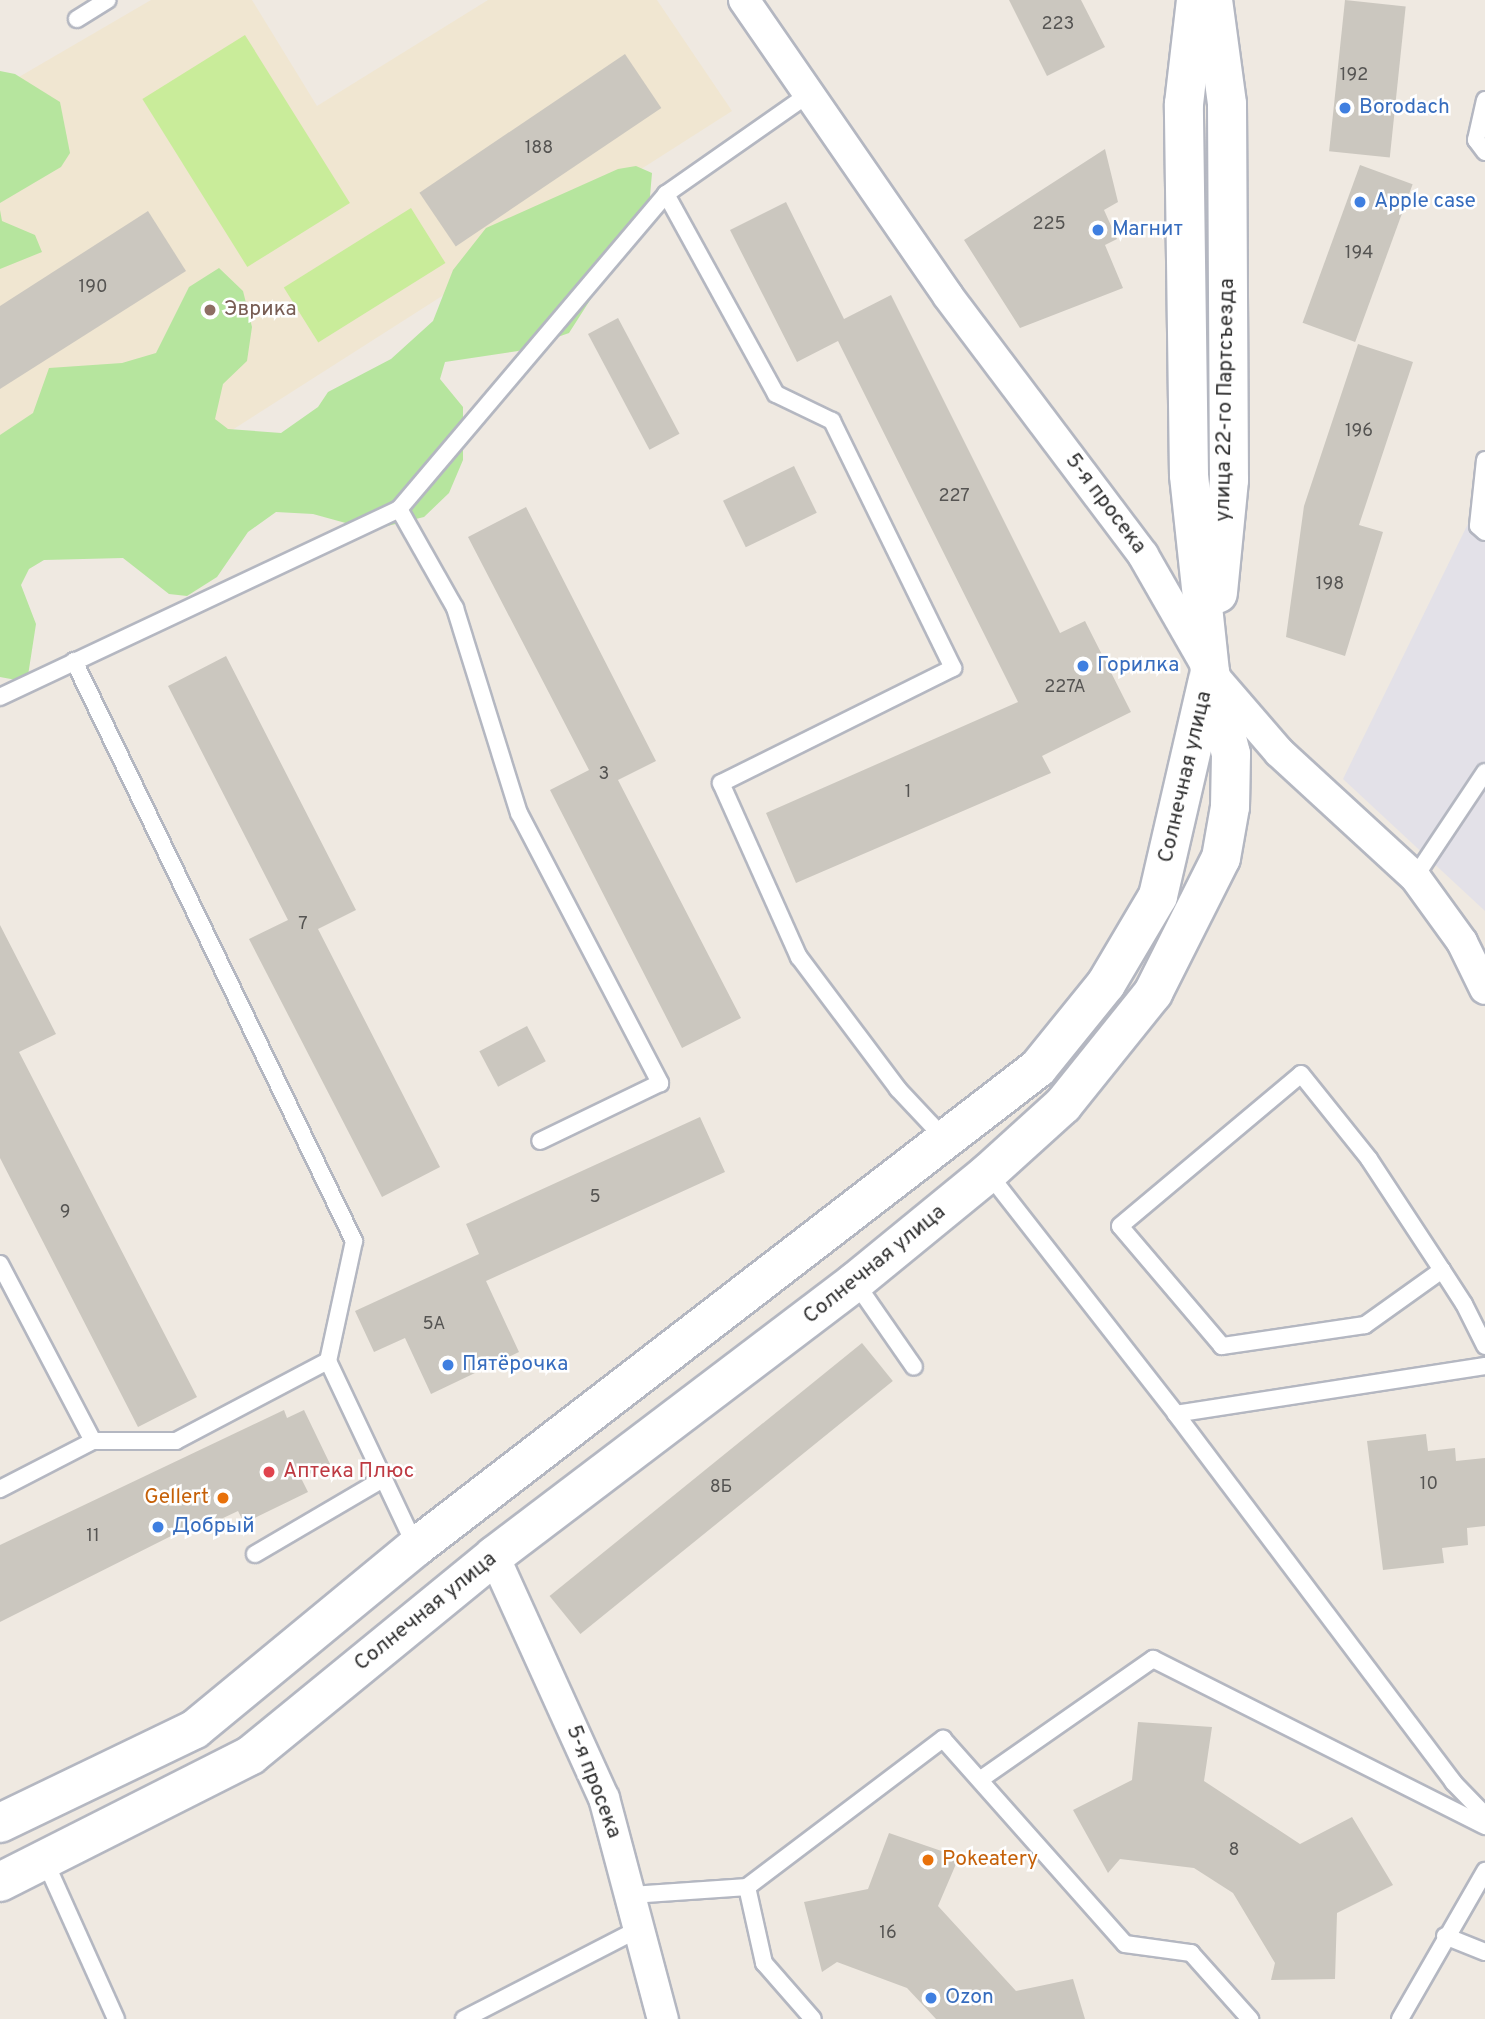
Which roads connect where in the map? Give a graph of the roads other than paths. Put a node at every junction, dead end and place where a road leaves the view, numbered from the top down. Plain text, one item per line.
1 (107, 0) edge
2 (744, 0) edge
3 (1196, 0) edge
4 (1213, 0) edge
5 (77, 19) dead end
6 (809, 94) junction
7 (1485, 100) edge
8 (1485, 152) edge
9 (666, 194) junction
10 (1485, 460) edge
11 (399, 509) junction
12 (1485, 532) edge
13 (74, 661) junction
14 (1210, 672) junction
15 (0, 697) edge
16 (1485, 772) edge
17 (1415, 877) junction
18 (1485, 989) edge
19 (943, 1137) junction
20 (540, 1140) dead end
21 (988, 1173) junction
22 (0, 1265) edge
23 (1442, 1270) junction
24 (855, 1282) junction
25 (1485, 1346) edge
26 (328, 1361) junction
27 (1485, 1366) edge
28 (914, 1367) dead end
29 (1176, 1414) junction
30 (93, 1441) junction
31 (381, 1480) junction
32 (0, 1489) edge
33 (416, 1547) junction
34 (255, 1554) dead end
35 (494, 1556) junction
36 (981, 1779) junction
37 (1485, 1815) edge
38 (0, 1823) edge
39 (1485, 1826) edge
40 (45, 1861) junction
41 (1485, 1871) edge
42 (0, 1882) edge
43 (747, 1887) junction
44 (632, 1895) junction
45 (640, 1928) junction
46 (1445, 1936) junction
47 (1485, 1952) edge
48 (116, 2019) edge
49 (464, 2019) edge
50 (663, 2019) edge
51 (813, 2019) edge
52 (1250, 2019) edge
53 (1400, 2019) edge

1 - 5 lane
2 - 6 street, 5-я просека
3 - 14 main road, улица 22-го Партсъезда
4 - 14 main road, улица 22-го Партсъезда
6 - 9 lane
6 - 14 street, 5-я просека
7 - 8 lane
9 - 11 lane
9 - 19 lane
10 - 12 lane
11 - 13 lane
11 - 20 lane
13 - 15 lane
13 - 26 lane
14 - 17 street, 5-я просека
14 - 19 main road, Солнечная улица
14 - 21 main road, Солнечная улица
16 - 17 lane
17 - 18 street, 5-я просека
19 - 33 main road, Солнечная улица
21 - 24 main road, Солнечная улица
21 - 29 lane
22 - 30 lane
23 - 23 lane
23 - 25 lane
24 - 28 lane
24 - 35 main road, Солнечная улица
26 - 30 lane
26 - 31 lane
27 - 29 lane
29 - 37 lane
30 - 32 lane
31 - 33 lane
31 - 34 lane
33 - 38 main road, Солнечная улица
35 - 40 main road, Солнечная улица
35 - 44 street, 5-я просека
36 - 39 lane
36 - 43 lane
36 - 52 lane
40 - 42 main road, Солнечная улица
40 - 48 lane
41 - 46 lane
43 - 44 lane
43 - 51 lane
44 - 45 street, 5-я просека
45 - 49 lane
45 - 50 street, 5-я просека
46 - 47 lane
46 - 53 lane

